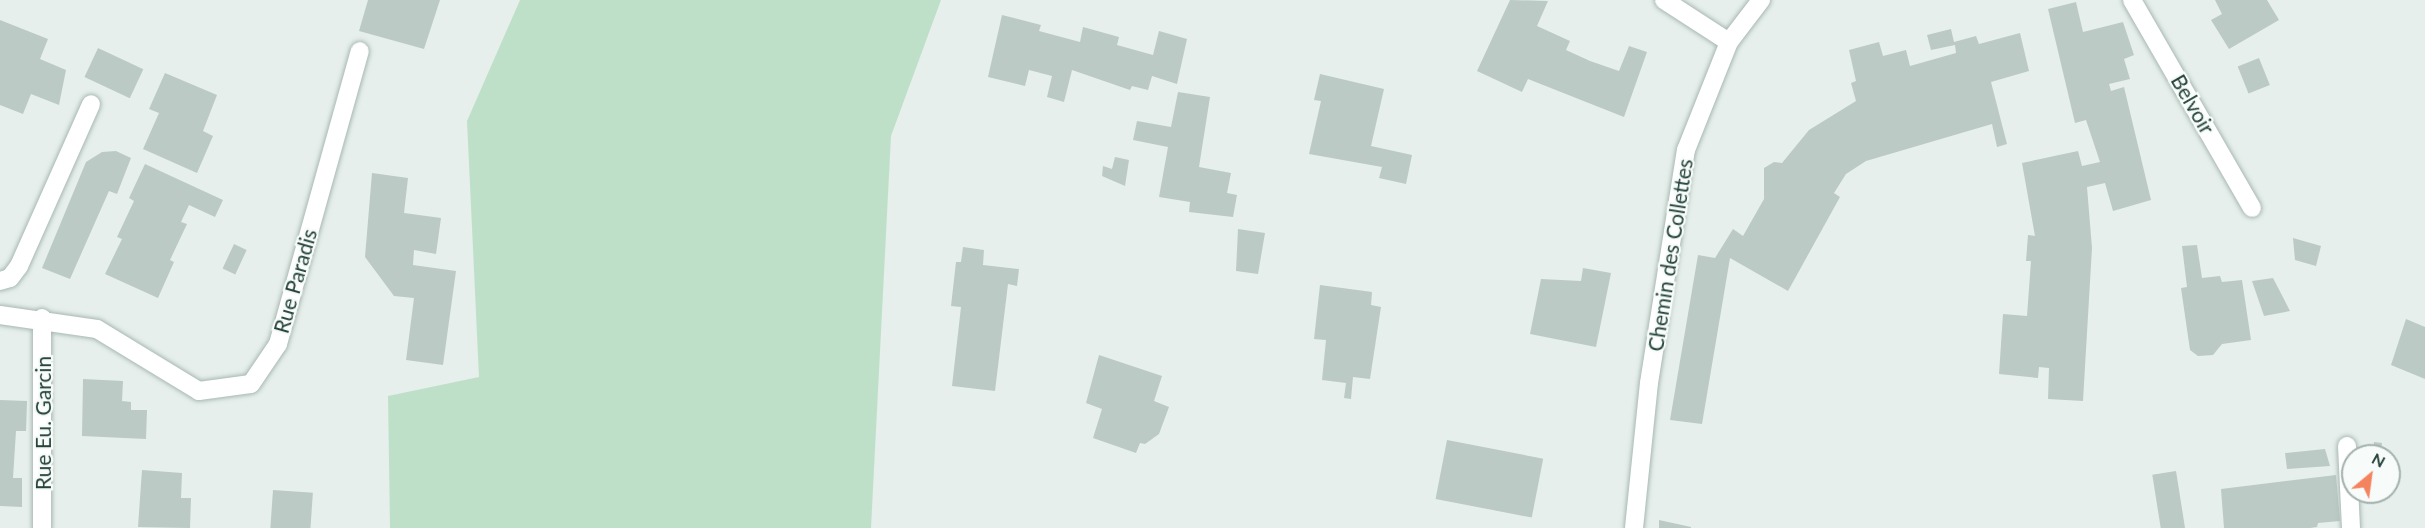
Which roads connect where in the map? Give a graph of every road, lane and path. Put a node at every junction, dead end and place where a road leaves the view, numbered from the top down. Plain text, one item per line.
1 (1664, 0) edge
2 (1761, 0) edge
3 (2132, 0) edge
4 (1729, 42) junction
5 (360, 51) dead end
6 (91, 104) dead end
7 (2252, 208) dead end
8 (0, 282) edge
9 (0, 315) edge
10 (42, 318) junction
11 (2349, 504) edge
12 (42, 528) edge
13 (1634, 528) edge
14 (2350, 528) edge

1 - 4 street
2 - 4 street, Chemin des Collettes
3 - 7 street, Belvoir
4 - 13 street, Chemin des Collettes
5 - 10 street, Rue Paradis
6 - 8 street
9 - 10 street, Rue Paradis
10 - 12 street, Rue Eu. Garcin
11 - 14 street

